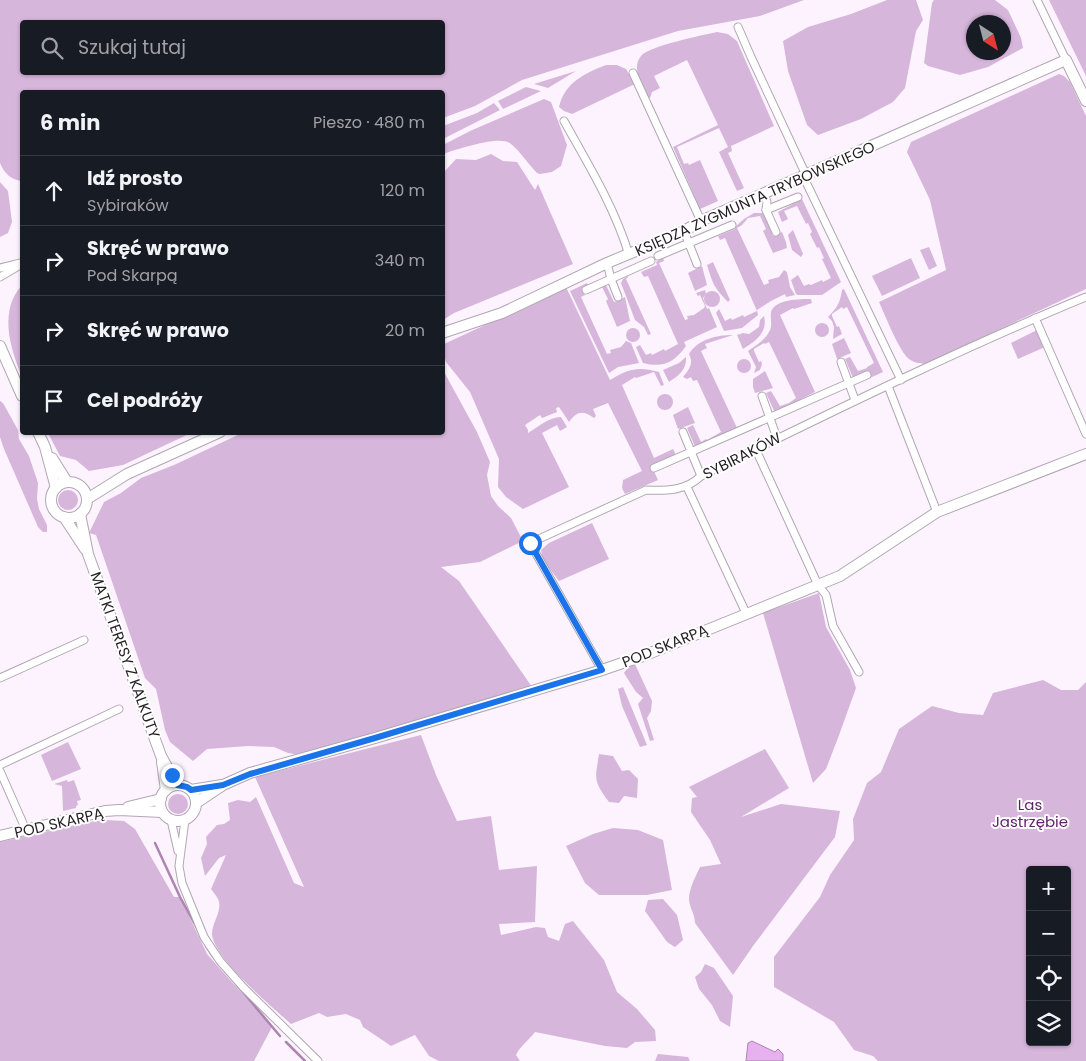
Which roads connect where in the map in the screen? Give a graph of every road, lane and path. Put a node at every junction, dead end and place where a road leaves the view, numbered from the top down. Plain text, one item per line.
1 (1037, 0) edge
2 (738, 27) dead end
3 (1066, 60) junction
4 (633, 73) dead end
5 (1086, 101) edge
6 (564, 121) dead end
7 (806, 179) junction
8 (764, 194) junction
9 (798, 197) dead end
10 (766, 210) junction
11 (701, 221) junction
12 (732, 226) dead end
13 (684, 232) junction
14 (776, 232) dead end
15 (688, 244) junction
16 (629, 255) junction
17 (658, 256) dead end
18 (651, 261) dead end
19 (20, 263) edge
20 (607, 263) junction
21 (20, 264) edge
22 (696, 264) dead end
23 (0, 268) edge
24 (0, 277) edge
25 (611, 279) junction
26 (586, 290) dead end
27 (618, 297) dead end
28 (1086, 297) edge
29 (1035, 318) junction
30 (445, 332) edge
31 (0, 346) edge
32 (842, 362) dead end
33 (867, 375) dead end
34 (901, 380) junction
35 (850, 382) junction
36 (888, 386) junction
37 (20, 391) edge
38 (762, 396) dead end
39 (855, 400) junction
40 (770, 417) junction
41 (683, 432) dead end
42 (1086, 434) edge
43 (39, 435) edge
44 (213, 435) edge
45 (777, 438) junction
46 (45, 447) junction
47 (756, 450) junction
48 (691, 452) junction
49 (1086, 454) edge
50 (654, 468) dead end
51 (127, 474) junction
52 (701, 476) junction
53 (67, 482) junction
54 (687, 486) junction
55 (81, 487) junction
56 (56, 488) junction
57 (87, 499) junction
58 (937, 512) junction
59 (80, 514) junction
60 (64, 517) junction
61 (88, 554) junction
62 (818, 585) junction
63 (746, 613) junction
64 (84, 640) dead end
65 (602, 670) junction
66 (859, 672) dead end
67 (0, 678) edge
68 (119, 709) dead end
69 (161, 756) junction
70 (0, 765) edge
71 (0, 771) edge
72 (177, 785) junction
73 (223, 785) junction
74 (191, 790) junction
75 (163, 794) junction
76 (196, 803) junction
77 (119, 810) junction
78 (162, 812) junction
79 (171, 820) junction
80 (185, 820) junction
81 (26, 830) junction
82 (0, 836) edge
83 (179, 856) junction
84 (318, 1061) edge

1 - 3 street
2 - 7 street
3 - 5 street
3 - 7 street, KSIĘDZA ZYGMUNTA TRYBOWSKIEGO
4 - 11 street
6 - 16 street
7 - 8 street, KSIĘDZA ZYGMUNTA TRYBOWSKIEGO
7 - 34 street
8 - 10 street
8 - 11 street, KSIĘDZA ZYGMUNTA TRYBOWSKIEGO
9 - 10 street
10 - 14 street
11 - 13 street, KSIĘDZA ZYGMUNTA TRYBOWSKIEGO
12 - 15 street
13 - 15 street
13 - 16 street, KSIĘDZA ZYGMUNTA TRYBOWSKIEGO
15 - 17 street
15 - 22 street
16 - 20 street, KSIĘDZA ZYGMUNTA TRYBOWSKIEGO
18 - 25 street
19 - 23 street
20 - 25 street
20 - 30 street, KSIĘDZA ZYGMUNTA TRYBOWSKIEGO
21 - 24 street
25 - 26 street
25 - 27 street
28 - 29 street, SYBIRAKÓW
29 - 34 street, SYBIRAKÓW
29 - 42 street
31 - 37 street
32 - 35 street
33 - 35 street
34 - 36 street, SYBIRAKÓW
35 - 39 street
35 - 40 street
36 - 39 street, SYBIRAKÓW
36 - 58 street
38 - 40 street
39 - 45 street, SYBIRAKÓW
40 - 45 street
40 - 48 street
41 - 48 street
43 - 46 street
44 - 51 street
45 - 47 street, SYBIRAKÓW
46 - 53 street
46 - 56 street
47 - 52 street, SYBIRAKÓW
47 - 62 street
48 - 50 street
48 - 52 street
49 - 58 street, POD SKARPĄ
51 - 55 street
51 - 57 street
52 - 54 street, SYBIRAKÓW
53 - 55 street
53 - 56 street
54 - 63 street
54 - 65 street, SYBIRAKÓW
55 - 57 street
56 - 60 street
57 - 59 street
58 - 62 street, POD SKARPĄ
59 - 60 street
59 - 61 street, MATKI TERESY Z KALKUTY
60 - 61 street, MATKI TERESY Z KALKUTY
61 - 69 street, MATKI TERESY Z KALKUTY
62 - 63 street, POD SKARPĄ
62 - 66 street
63 - 65 street, POD SKARPĄ
64 - 67 street
65 - 73 street, POD SKARPĄ
68 - 70 street
69 - 72 street, MATKI TERESY Z KALKUTY
69 - 75 street, MATKI TERESY Z KALKUTY
71 - 81 street
72 - 74 street
72 - 75 street
73 - 74 street, POD SKARPĄ
73 - 76 street, POD SKARPĄ
74 - 76 street
75 - 77 street, POD SKARPĄ
75 - 78 street
76 - 80 street
77 - 78 street, POD SKARPĄ
77 - 81 street, POD SKARPĄ
78 - 79 street
79 - 80 street
79 - 83 street
80 - 83 street
81 - 82 street, POD SKARPĄ
83 - 84 street

